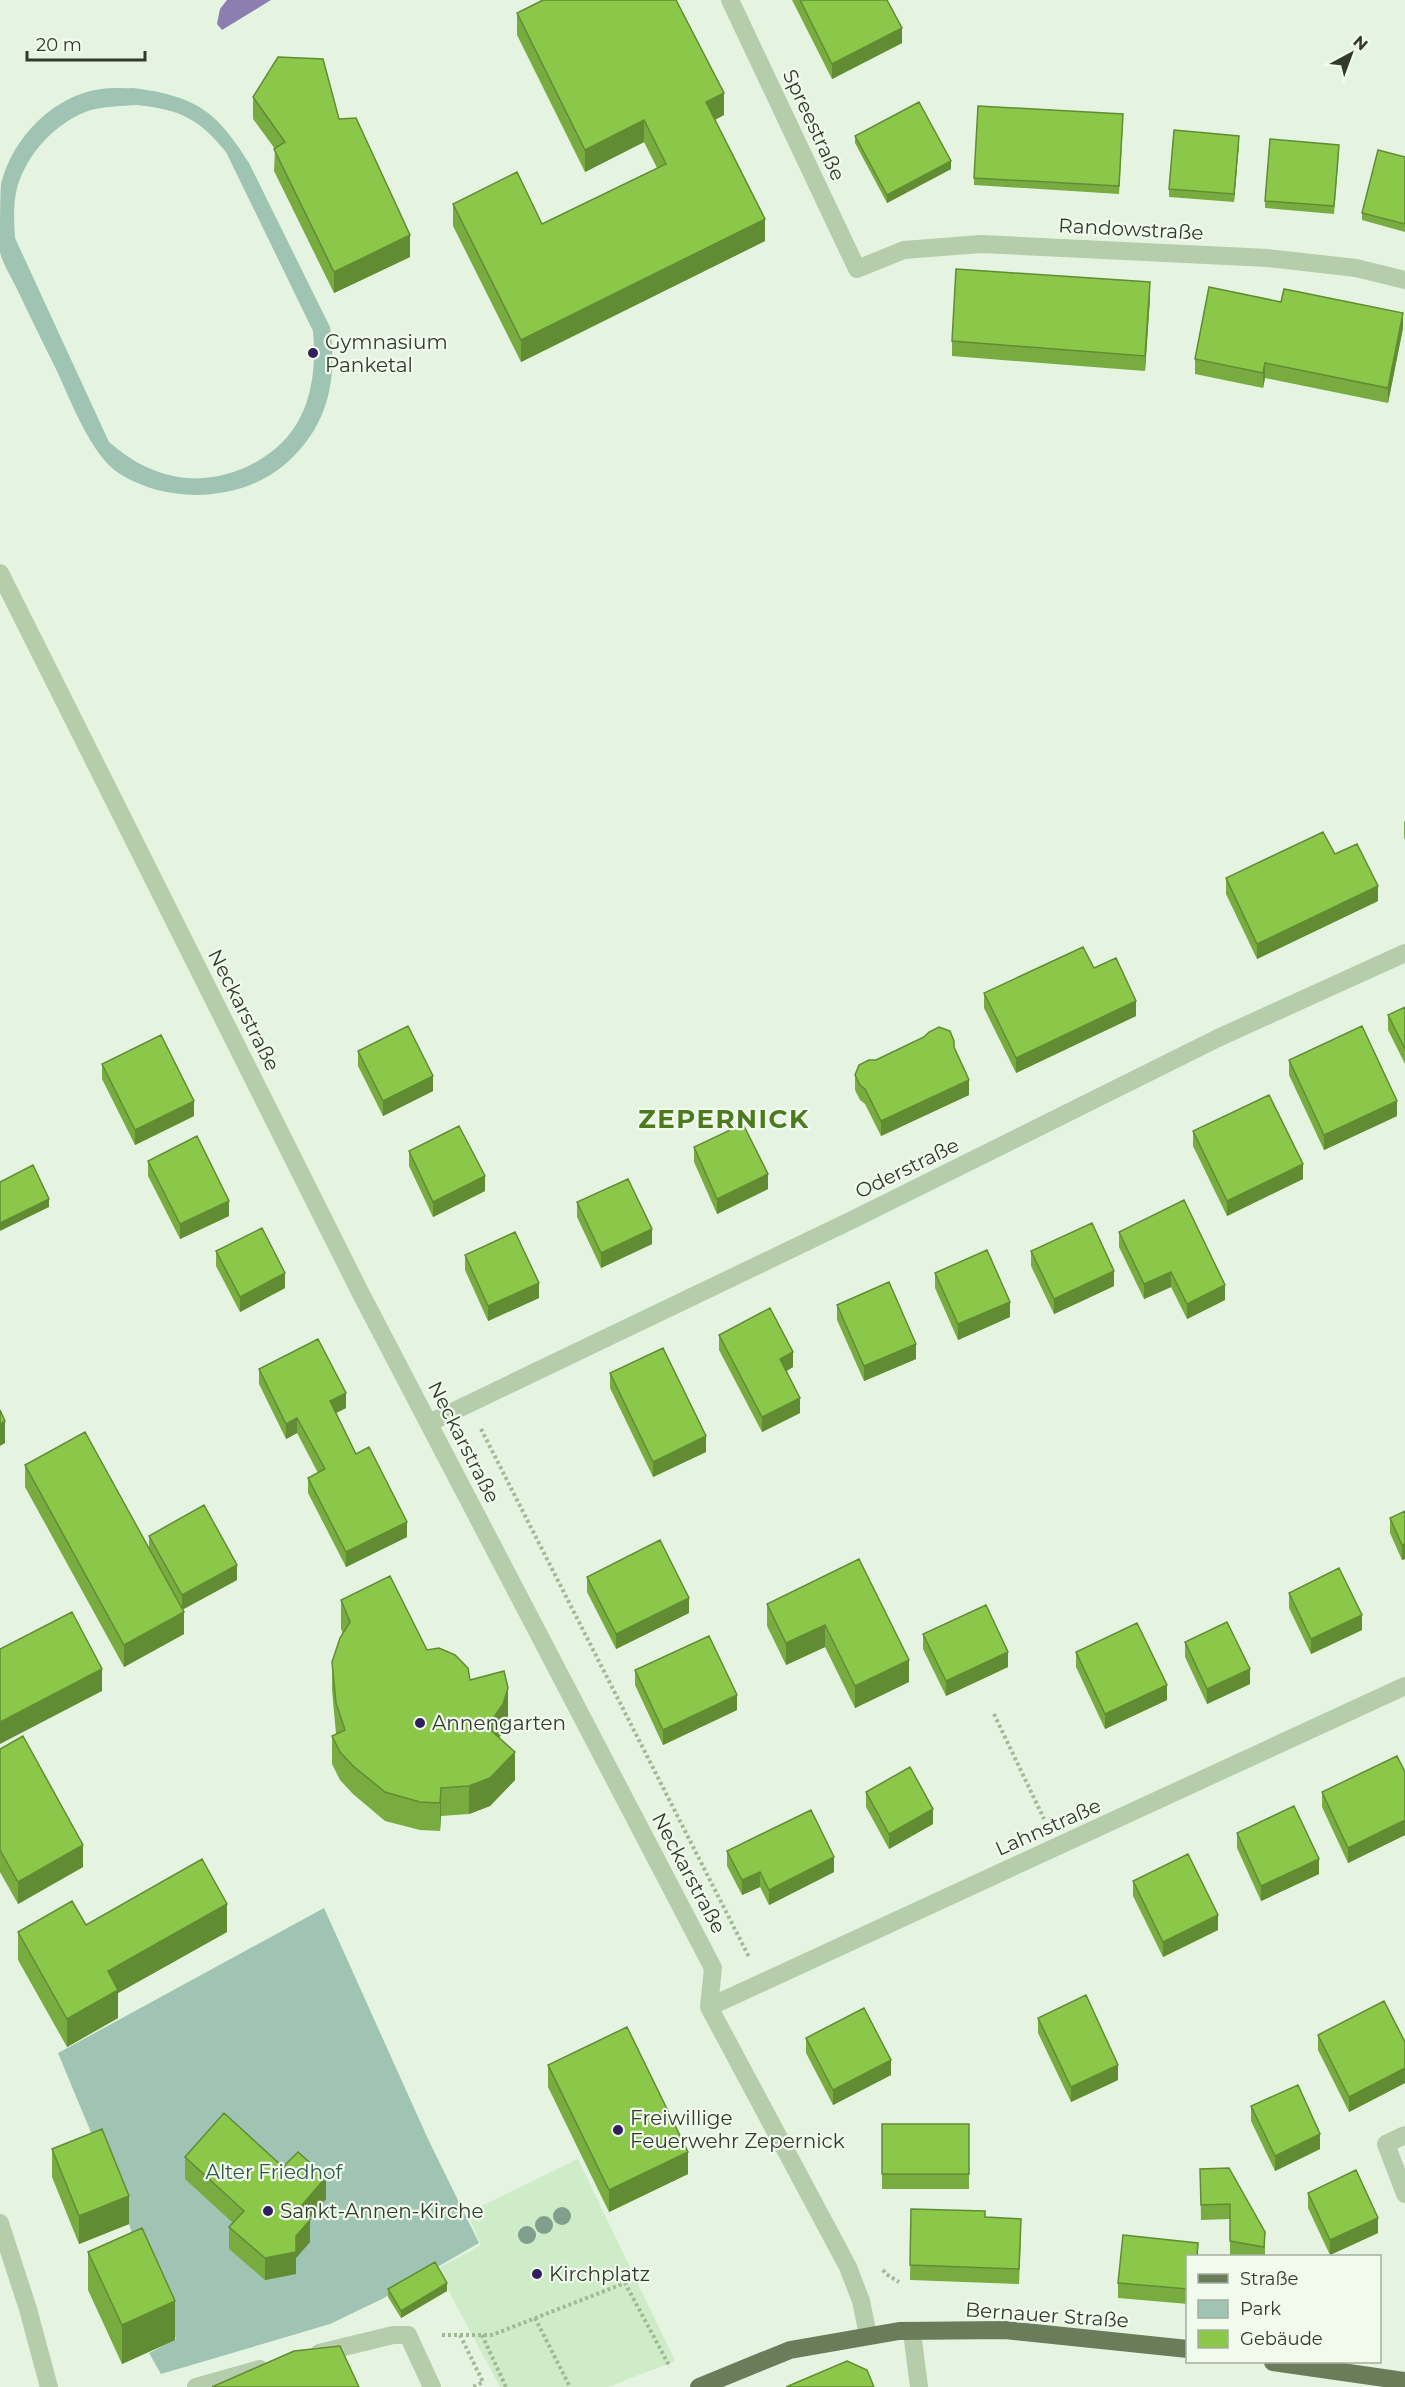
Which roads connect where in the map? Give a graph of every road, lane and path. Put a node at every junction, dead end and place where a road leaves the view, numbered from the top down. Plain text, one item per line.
1 (730, 0) edge
2 (858, 269) joint
3 (1405, 280) edge
4 (0, 573) edge
5 (1405, 952) edge
6 (429, 1423) junction
7 (1405, 1686) edge
8 (994, 1714) dead end
9 (1058, 1848) junction
10 (709, 2007) junction
11 (1405, 2135) edge
12 (1405, 2194) edge
13 (0, 2223) edge
14 (536, 2318) junction
15 (912, 2332) junction
16 (408, 2335) junction
17 (460, 2335) junction
18 (482, 2335) junction
19 (868, 2335) junction
20 (1186, 2349) edge
21 (304, 2357) edge
22 (1286, 2363) edge
23 (272, 2366) edge
24 (670, 2367) dead end
25 (1405, 2381) edge
26 (49, 2387) edge
27 (196, 2387) edge
28 (432, 2387) edge
29 (473, 2387) edge
30 (506, 2387) edge
31 (570, 2387) edge
32 (699, 2387) edge
33 (919, 2387) edge

1 - 2 street, Spreestraße
2 - 3 street, Randowstraße
4 - 6 street, Neckarstraße
5 - 6 street, Oderstraße
6 - 10 street, Neckarstraße
7 - 9 street, Lahnstraße
8 - 9 path
9 - 10 street, Lahnstraße
10 - 19 street
11 - 12 street
13 - 26 street
14 - 18 path
14 - 24 path
14 - 31 path
15 - 19 main road, Bernauer Straße
15 - 20 main road, Bernauer Straße
15 - 33 street
16 - 17 path
16 - 21 street
16 - 28 street
17 - 18 path
17 - 29 path
18 - 30 path
19 - 32 main road, Bernauer Straße
22 - 25 main road
23 - 27 street

